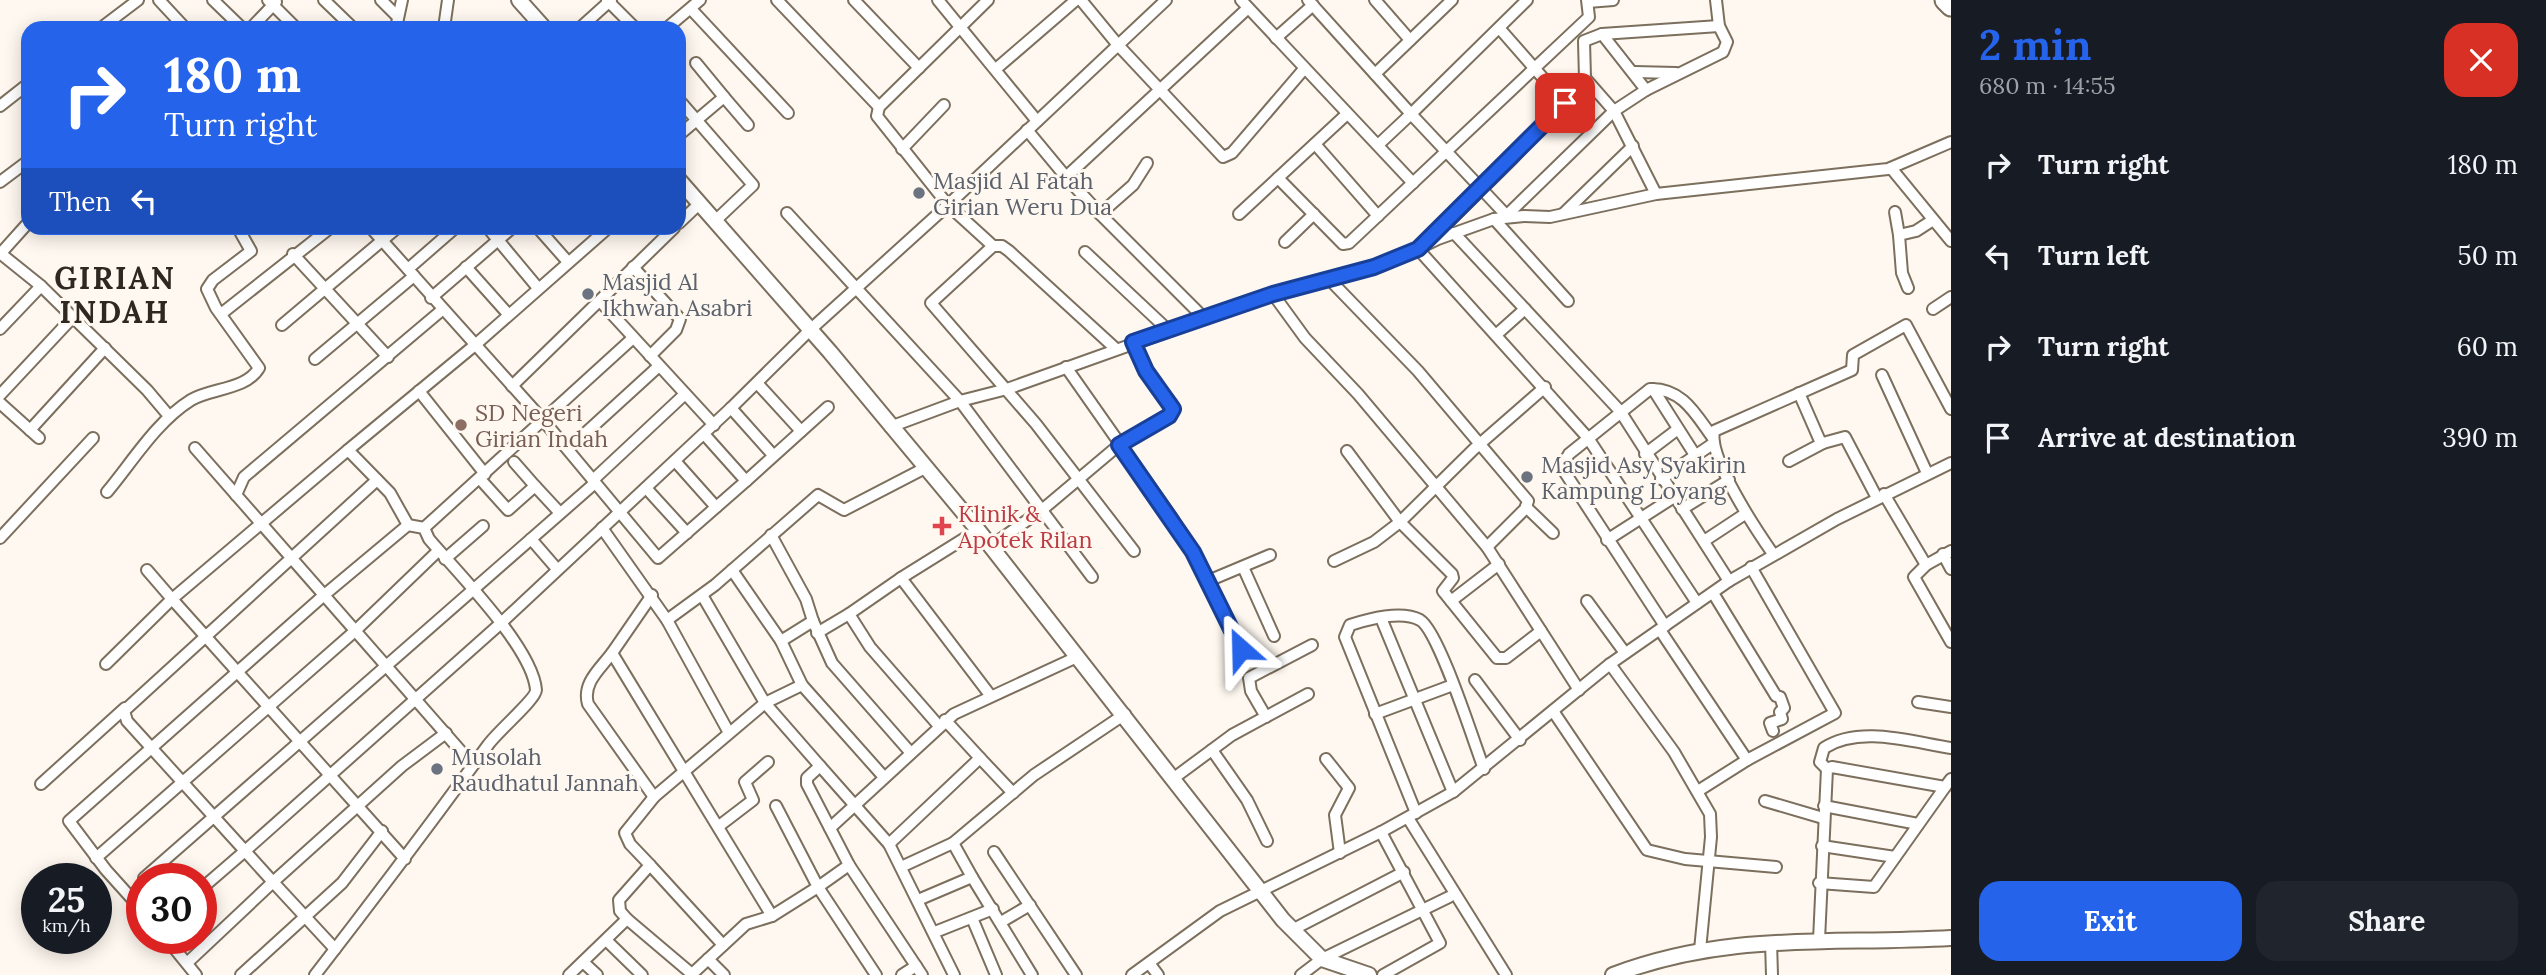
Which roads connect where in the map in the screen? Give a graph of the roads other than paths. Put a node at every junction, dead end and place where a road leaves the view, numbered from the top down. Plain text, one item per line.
1 (138, 0) edge
2 (159, 0) edge
3 (214, 0) edge
4 (324, 0) edge
5 (381, 0) edge
6 (402, 0) edge
7 (448, 0) edge
8 (519, 0) edge
9 (700, 0) edge
10 (777, 0) edge
11 (854, 0) edge
12 (938, 0) edge
13 (988, 0) edge
14 (1076, 0) edge
15 (1081, 0) edge
16 (1166, 0) edge
17 (1375, 0) edge
18 (1433, 0) edge
19 (1452, 0) edge
20 (1527, 0) edge
21 (1610, 0) edge
22 (1716, 0) edge
23 (1945, 0) edge
24 (609, 1) edge
25 (1588, 1) edge
26 (273, 2) edge
27 (1310, 3) edge
28 (1244, 4) edge
29 (1951, 6) edge
30 (691, 9) junction
31 (1443, 10) junction
32 (110, 21) edge
33 (178, 21) edge
34 (235, 21) edge
35 (257, 21) edge
36 (290, 21) edge
37 (346, 21) edge
38 (396, 21) edge
39 (397, 21) edge
40 (445, 21) edge
41 (538, 21) edge
42 (588, 21) edge
43 (628, 21) edge
44 (676, 21) edge
45 (1719, 26) junction
46 (961, 27) junction
47 (1578, 28) junction
48 (1500, 29) junction
49 (1602, 34) junction
50 (1276, 38) junction
51 (1410, 40) junction
52 (1584, 41) junction
53 (1118, 46) junction
54 (696, 63) dead end
55 (1535, 66) junction
56 (919, 68) junction
57 (997, 68) junction
58 (1304, 69) junction
59 (1634, 72) junction
60 (1678, 73) junction
61 (1375, 74) junction
62 (1585, 78) junction
63 (1159, 89) junction
64 (21, 90) edge
65 (1646, 90) junction
66 (724, 96) junction
67 (1565, 103) junction
68 (944, 105) dead end
69 (0, 106) edge
70 (879, 107) junction
71 (686, 108) edge
72 (1614, 111) junction
73 (788, 113) dead end
74 (1348, 114) junction
75 (1411, 114) junction
76 (696, 120) junction
77 (1037, 121) junction
78 (748, 125) dead end
79 (686, 129) edge
80 (1027, 130) junction
81 (1951, 142) edge
82 (1315, 144) junction
83 (1378, 145) junction
84 (1633, 146) junction
85 (902, 149) junction
86 (1447, 152) junction
87 (1147, 163) dead end
88 (21, 166) edge
89 (1891, 168) junction
90 (1066, 177) junction
91 (1278, 178) junction
92 (0, 182) edge
93 (1413, 183) junction
94 (1482, 187) junction
95 (686, 190) edge
96 (1656, 194) junction
97 (699, 204) junction
98 (948, 205) junction
99 (1895, 212) dead end
100 (787, 213) dead end
101 (1100, 214) junction
102 (1239, 214) dead end
103 (1314, 214) junction
104 (1562, 215) junction
105 (686, 216) edge
106 (1378, 216) junction
107 (1502, 217) junction
108 (1933, 220) junction
109 (714, 222) junction
110 (21, 231) edge
111 (1454, 233) junction
112 (1899, 234) junction
113 (242, 235) edge
114 (320, 235) edge
115 (378, 235) edge
116 (389, 235) edge
117 (448, 235) edge
118 (494, 235) edge
119 (504, 235) edge
120 (544, 235) edge
121 (591, 235) edge
122 (667, 235) edge
123 (383, 240) junction
124 (498, 240) junction
125 (1951, 241) edge
126 (1285, 242) dead end
127 (993, 246) junction
128 (1421, 247) junction
129 (1085, 252) dead end
130 (1, 253) edge
131 (293, 254) junction
132 (568, 262) junction
133 (466, 267) junction
134 (633, 267) junction
135 (411, 272) junction
136 (1328, 278) junction
137 (41, 286) junction
138 (325, 288) junction
139 (538, 288) junction
140 (858, 288) junction
141 (1908, 288) dead end
142 (1273, 294) junction
143 (1951, 297) edge
144 (431, 298) junction
145 (600, 301) junction
146 (1568, 301) dead end
147 (1525, 309) junction
148 (1933, 309) dead end
149 (442, 310) junction
150 (220, 314) junction
151 (509, 314) junction
152 (73, 317) junction
153 (1204, 318) junction
154 (357, 323) junction
155 (282, 326) dead end
156 (0, 329) edge
157 (810, 330) junction
158 (1168, 330) junction
159 (1497, 334) junction
160 (633, 338) junction
161 (1133, 342) junction
162 (475, 345) junction
163 (105, 348) junction
164 (1116, 349) junction
165 (650, 356) junction
166 (388, 357) junction
167 (314, 359) dead end
168 (659, 366) junction
169 (1066, 367) junction
170 (1882, 375) dead end
171 (757, 383) junction
172 (512, 386) junction
173 (1545, 387) junction
174 (1007, 389) junction
175 (1653, 389) junction
176 (419, 391) junction
177 (1799, 393) junction
178 (685, 394) junction
179 (0, 395) edge
180 (960, 401) junction
181 (0, 403) edge
182 (828, 407) dead end
183 (731, 408) junction
184 (1951, 409) edge
185 (1620, 411) junction
186 (169, 416) junction
187 (543, 420) junction
188 (714, 425) junction
189 (890, 426) junction
190 (1678, 429) junction
191 (801, 431) junction
192 (704, 434) junction
193 (93, 438) dead end
194 (1588, 438) junction
195 (1713, 440) junction
196 (1481, 443) junction
197 (1823, 443) junction
198 (1119, 445) junction
199 (195, 448) dead end
200 (568, 449) junction
201 (348, 450) junction
202 (1347, 451) dead end
203 (1645, 454) junction
204 (773, 455) junction
205 (1695, 455) junction
206 (675, 461) junction
207 (1789, 461) dead end
208 (514, 462) dead end
209 (1951, 463) edge
210 (925, 468) junction
211 (1927, 473) junction
212 (483, 476) junction
213 (1079, 479) junction
214 (1661, 479) junction
215 (377, 480) junction
216 (1729, 480) junction
217 (594, 481) junction
218 (746, 481) junction
219 (1437, 485) junction
220 (535, 486) junction
221 (646, 488) junction
222 (107, 492) dead end
223 (236, 495) junction
224 (1881, 496) junction
225 (1674, 497) junction
226 (716, 507) junction
227 (1527, 507) junction
228 (1043, 509) junction
229 (1682, 509) junction
230 (620, 511) junction
231 (560, 513) junction
232 (1745, 514) junction
233 (1640, 519) junction
234 (1400, 522) junction
235 (408, 525) junction
236 (261, 526) junction
237 (483, 526) dead end
238 (424, 528) junction
239 (602, 528) junction
240 (978, 530) junction
241 (687, 533) junction
242 (1553, 533) dead end
243 (771, 536) junction
244 (0, 538) edge
245 (531, 539) junction
246 (1607, 540) junction
247 (1704, 541) junction
248 (990, 546) junction
249 (1487, 547) junction
250 (1134, 551) dead end
251 (1947, 553) edge
252 (1773, 554) junction
253 (442, 555) junction
254 (1270, 555) dead end
255 (291, 559) junction
256 (1334, 561) dead end
257 (1499, 564) junction
258 (1926, 565) junction
259 (1243, 566) junction
260 (1751, 567) junction
261 (557, 569) junction
262 (1951, 569) edge
263 (147, 570) dead end
264 (732, 570) junction
265 (1092, 577) dead end
266 (901, 578) junction
267 (1208, 581) junction
268 (1729, 581) junction
269 (471, 589) junction
270 (1713, 593) junction
271 (652, 595) junction
272 (702, 595) junction
273 (323, 596) junction
274 (172, 599) junction
275 (1451, 601) junction
276 (1587, 601) dead end
277 (1698, 603) junction
278 (849, 614) junction
279 (1381, 618) junction
280 (667, 620) junction
281 (813, 621) junction
282 (500, 624) junction
283 (1662, 628) junction
284 (355, 631) junction
285 (1541, 631) junction
286 (817, 633) junction
287 (205, 635) junction
288 (1274, 636) dead end
289 (781, 641) junction
290 (1951, 642) edge
291 (1312, 645) dead end
292 (1241, 649) dead end
293 (612, 653) junction
294 (1625, 653) junction
295 (1077, 657) junction
296 (106, 664) dead end
297 (1610, 664) junction
298 (386, 666) junction
299 (238, 672) junction
300 (1475, 680) dead end
301 (802, 685) junction
302 (1452, 685) junction
303 (1579, 690) junction
304 (1308, 694) dead end
305 (990, 695) junction
306 (417, 699) junction
307 (1413, 701) junction
308 (765, 702) junction
309 (1918, 702) dead end
310 (270, 705) junction
311 (1951, 707) edge
312 (126, 708) junction
313 (1553, 711) junction
314 (1125, 714) junction
315 (1375, 714) junction
316 (1266, 717) junction
317 (942, 723) junction
318 (728, 731) junction
319 (1773, 731) dead end
320 (446, 733) junction
321 (1520, 740) junction
322 (301, 741) junction
323 (150, 747) junction
324 (1951, 748) edge
325 (1212, 750) junction
326 (910, 752) junction
327 (980, 758) junction
328 (1326, 759) dead end
329 (1747, 760) junction
330 (768, 762) dead end
331 (473, 765) junction
332 (820, 766) junction
333 (684, 769) junction
334 (1484, 769) junction
335 (1826, 769) junction
336 (329, 774) junction
337 (883, 776) junction
338 (1174, 778) junction
339 (183, 781) junction
340 (41, 783) dead end
341 (1948, 783) edge
342 (1698, 791) junction
343 (1453, 792) junction
344 (1013, 793) junction
345 (654, 797) junction
346 (1765, 801) dead end
347 (855, 804) junction
348 (357, 806) junction
349 (776, 806) dead end
350 (1823, 812) junction
351 (1412, 816) junction
352 (217, 817) junction
353 (1918, 824) junction
354 (719, 826) junction
355 (830, 828) junction
356 (382, 831) junction
357 (1381, 832) junction
358 (1266, 841) dead end
359 (953, 843) junction
360 (889, 844) junction
361 (1822, 846) junction
362 (246, 851) junction
363 (995, 852) dead end
364 (1340, 853) junction
365 (1895, 857) junction
366 (96, 858) junction
367 (405, 859) junction
368 (1707, 861) junction
369 (163, 863) edge
370 (650, 865) junction
371 (849, 865) junction
372 (901, 867) junction
373 (1776, 867) dead end
374 (1404, 872) junction
375 (217, 875) edge
376 (972, 877) junction
377 (273, 882) junction
378 (1819, 883) junction
379 (818, 887) junction
380 (1259, 891) junction
381 (126, 892) edge
382 (1449, 897) dead end
383 (918, 900) junction
384 (1030, 905) junction
385 (1424, 908) junction
386 (993, 909) junction
387 (303, 916) junction
388 (772, 916) junction
389 (972, 918) junction
390 (627, 919) junction
391 (1000, 922) junction
392 (1292, 930) junction
393 (935, 932) junction
394 (1951, 938) edge
395 (606, 940) junction
396 (1819, 940) junction
397 (1771, 942) junction
398 (723, 945) junction
399 (335, 949) junction
400 (1700, 950) junction
401 (179, 954) edge
402 (708, 959) junction
403 (1322, 959) junction
404 (583, 962) junction
405 (1149, 962) junction
406 (187, 963) junction
407 (919, 970) edge
408 (196, 975) edge
409 (241, 975) edge
410 (315, 975) edge
411 (569, 975) edge
412 (597, 975) edge
413 (642, 975) edge
414 (692, 975) edge
415 (724, 975) edge
416 (876, 975) edge
417 (902, 975) edge
418 (954, 975) edge
419 (996, 975) edge
420 (1032, 975) edge
421 (1076, 975) edge
422 (1132, 975) edge
423 (1158, 975) edge
424 (1301, 975) edge
425 (1369, 975) edge
426 (1383, 975) edge
427 (1506, 975) edge
428 (1613, 975) edge
429 (1772, 975) edge

1 - 32 street
2 - 33 street
3 - 34 street
4 - 37 street
5 - 38 street
6 - 39 street
7 - 40 street
8 - 41 street
9 - 30 street
10 - 70 street
11 - 56 street
12 - 46 street
13 - 46 street
14 - 57 street
15 - 53 street
16 - 53 street
17 - 51 street
18 - 31 street
19 - 31 street
20 - 48 street
21 - 25 street
22 - 45 street
23 - 29 highway
24 - 42 street
24 - 43 street
25 - 47 street
26 - 35 street
26 - 36 street
27 - 50 street
27 - 61 street
28 - 50 street
28 - 63 street
30 - 44 street
30 - 73 street
31 - 51 street
45 - 49 street
45 - 60 street
46 - 56 street
46 - 57 street
47 - 52 street
47 - 55 street
48 - 55 street
48 - 75 street
49 - 52 street
49 - 59 street
50 - 58 street
51 - 61 street
52 - 62 street
53 - 63 street
53 - 77 street
54 - 66 street
55 - 67 street
55 - 86 street
56 - 70 street
57 - 77 street
58 - 63 street
58 - 74 street
59 - 60 street
59 - 65 street
60 - 65 street
61 - 75 street
62 - 67 street
62 - 72 street
63 - 90 street
64 - 69 street
65 - 72 street
66 - 76 street
66 - 78 street
67 - 94 street
68 - 85 street
70 - 85 street
71 - 76 street
72 - 84 street
72 - 107 street
74 - 82 street
74 - 83 street
75 - 83 street
75 - 86 street
76 - 79 street
76 - 109 street
77 - 80 street
80 - 90 street
80 - 98 street
81 - 89 street
82 - 91 street
82 - 106 street
83 - 93 street
84 - 96 street
84 - 104 street
85 - 98 street
86 - 93 street
86 - 94 street
87 - 101 street
88 - 92 street
89 - 96 street
89 - 108 street
90 - 101 street
91 - 102 street
91 - 103 street
93 - 106 street
94 - 107 street
94 - 128 street
95 - 97 street
96 - 104 street
97 - 105 street
97 - 109 street
98 - 127 street
98 - 140 street
99 - 112 street
100 - 140 street
101 - 153 street
103 - 106 street
103 - 126 street
104 - 107 street
107 - 111 street
107 - 146 street
108 - 112 street
108 - 125 street
109 - 157 street
110 - 130 street
111 - 128 street
111 - 147 street
112 - 141 street
113 - 150 street
114 - 131 street
115 - 123 street
116 - 123 street
117 - 135 street
118 - 124 street
119 - 124 street
120 - 132 street
121 - 132 street
122 - 134 street
123 - 135 street
123 - 138 street
124 - 133 street
124 - 139 street
127 - 164 street
127 - 174 street
128 - 136 street
128 - 159 street
129 - 158 street
130 - 137 street
131 - 138 street
131 - 150 street
132 - 139 street
133 - 144 street
133 - 151 street
134 - 145 street
134 - 165 street
135 - 144 street
135 - 154 street
136 - 142 street
136 - 196 street
137 - 152 street
137 - 156 street
138 - 154 street
138 - 155 street
139 - 151 street
140 - 157 street
140 - 180 street
142 - 153 street
142 - 219 street
143 - 148 street
144 - 149 street
145 - 160 street
145 - 172 street
147 - 159 street
147 - 185 street
149 - 162 street
149 - 166 street
150 - 186 street
151 - 162 street
152 - 163 street
152 - 179 street
153 - 158 street
154 - 166 street
154 - 167 street
157 - 171 street
157 - 189 street
158 - 161 street
159 - 173 street
160 - 165 street
160 - 187 street
161 - 164 street
161 - 198 street
162 - 172 street
162 - 176 street
163 - 181 street
163 - 186 street
164 - 169 street
165 - 168 street
166 - 223 street
168 - 178 street
168 - 200 street
169 - 174 street
169 - 198 street
170 - 211 street
171 - 183 street
171 - 191 street
172 - 187 street
173 - 194 street
173 - 196 street
174 - 180 street
174 - 213 street
175 - 185 street
175 - 190 street
175 - 195 street
176 - 201 street
176 - 212 street
177 - 184 street
177 - 195 street
177 - 197 street
178 - 188 street
178 - 217 street
180 - 189 street
180 - 228 street
182 - 191 street
183 - 188 street
183 - 204 street
185 - 194 street
185 - 203 street
186 - 222 street
187 - 200 street
187 - 212 street
188 - 192 street
189 - 210 street
190 - 203 street
190 - 205 street
191 - 204 street
192 - 206 street
192 - 218 street
193 - 244 street
194 - 233 street
194 - 246 street
195 - 205 street
195 - 216 street
196 - 219 street
196 - 227 street
197 - 207 street
197 - 224 street
198 - 213 street
198 - 267 street
199 - 223 street
200 - 217 street
201 - 215 street
201 - 236 street
202 - 234 street
203 - 214 street
204 - 218 street
205 - 214 street
206 - 221 street
206 - 226 street
208 - 220 street
209 - 211 street
210 - 240 street
210 - 243 street
211 - 224 street
212 - 220 street
212 - 238 street
213 - 228 street
213 - 250 street
214 - 225 street
215 - 235 street
215 - 255 street
216 - 229 street
216 - 232 street
217 - 230 street
217 - 231 street
218 - 226 street
219 - 234 street
219 - 249 street
220 - 231 street
221 - 230 street
221 - 241 street
223 - 236 street
224 - 252 street
224 - 258 street
225 - 229 street
225 - 233 street
226 - 241 street
227 - 242 street
227 - 249 street
228 - 248 street
228 - 265 street
229 - 247 street
230 - 239 street
230 - 241 street
231 - 245 street
232 - 247 street
232 - 252 street
233 - 246 street
233 - 277 street
234 - 256 street
234 - 275 street
235 - 238 street
235 - 273 street
236 - 255 street
236 - 274 street
237 - 253 street
238 - 253 street
239 - 261 street
239 - 271 street
240 - 248 street
240 - 266 street
243 - 264 street
243 - 281 street
245 - 261 street
245 - 269 street
246 - 283 street
247 - 268 street
248 - 295 street
249 - 257 street
251 - 258 street
251 - 262 street
252 - 260 street
253 - 269 street
253 - 284 street
254 - 259 street
255 - 273 street
255 - 287 street
257 - 275 street
257 - 285 street
258 - 290 street
259 - 267 street
259 - 288 street
260 - 268 street
260 - 329 street
261 - 282 street
263 - 274 street
264 - 272 street
264 - 289 street
266 - 278 street
266 - 305 street
267 - 292 street
268 - 270 street
269 - 282 street
269 - 298 street
270 - 277 street
270 - 319 street
271 - 280 street
271 - 293 street
272 - 280 street
272 - 308 street
273 - 284 street
273 - 299 street
274 - 287 street
274 - 296 street
275 - 285 street
276 - 294 street
277 - 283 street
278 - 286 street
278 - 317 street
279 - 302 street
279 - 307 street
279 - 315 street
280 - 318 street
281 - 286 street
281 - 289 street
282 - 306 street
282 - 331 street
283 - 294 street
283 - 329 street
284 - 298 street
284 - 310 street
285 - 303 street
286 - 326 street
287 - 299 street
287 - 312 street
289 - 301 street
291 - 316 street
293 - 333 street
293 - 345 street
294 - 297 street
295 - 305 street
295 - 314 street
297 - 303 street
297 - 342 street
298 - 306 street
298 - 322 street
299 - 310 street
299 - 323 street
300 - 321 street
301 - 308 street
301 - 337 street
302 - 307 street
302 - 334 street
303 - 313 street
304 - 316 street
305 - 317 street
306 - 320 street
306 - 336 street
307 - 315 street
307 - 343 street
308 - 318 street
308 - 332 street
309 - 311 street
310 - 322 street
310 - 339 street
312 - 323 street
312 - 340 street
313 - 321 street
313 - 368 street
314 - 338 street
314 - 344 street
315 - 351 street
316 - 325 street
317 - 326 street
317 - 327 street
318 - 333 street
320 - 331 street
320 - 348 street
321 - 334 street
322 - 336 street
322 - 352 street
323 - 339 street
323 - 366 street
324 - 335 street
325 - 338 street
325 - 358 street
326 - 337 street
327 - 344 street
327 - 360 street
328 - 364 street
329 - 342 street
330 - 354 street
331 - 367 street
332 - 347 street
332 - 355 street
333 - 345 street
333 - 354 street
334 - 343 street
335 - 341 street
335 - 350 street
336 - 348 street
336 - 362 street
337 - 347 street
338 - 380 street
339 - 352 street
339 - 366 street
341 - 353 street
342 - 368 street
343 - 351 street
344 - 359 street
345 - 370 street
346 - 350 street
347 - 355 street
347 - 360 street
348 - 356 street
348 - 377 street
349 - 379 street
350 - 353 street
350 - 361 street
351 - 357 street
351 - 427 street
352 - 362 street
352 - 369 street
353 - 365 street
354 - 388 street
355 - 371 street
356 - 367 street
356 - 387 street
357 - 364 street
357 - 374 street
359 - 372 street
359 - 376 street
360 - 372 street
361 - 365 street
361 - 378 street
362 - 375 street
362 - 377 street
363 - 384 street
364 - 380 street
365 - 378 street
366 - 381 street
367 - 399 street
368 - 373 street
368 - 400 street
370 - 390 street
370 - 398 street
371 - 379 street
371 - 407 street
372 - 383 street
374 - 385 street
374 - 392 street
376 - 383 street
376 - 386 street
377 - 387 street
377 - 406 street
378 - 396 street
379 - 388 street
379 - 416 street
380 - 392 street
380 - 405 street
382 - 385 street
383 - 393 street
384 - 391 street
384 - 421 street
385 - 403 street
385 - 426 street
386 - 389 street
386 - 391 street
387 - 399 street
387 - 409 street
388 - 398 street
389 - 393 street
389 - 419 street
390 - 395 street
390 - 414 street
391 - 420 street
392 - 403 street
393 - 418 street
394 - 396 street
395 - 404 street
395 - 413 street
396 - 397 street
397 - 400 street
397 - 429 street
398 - 402 street
399 - 410 street
400 - 428 street
401 - 406 street
402 - 414 street
402 - 415 street
403 - 424 street
403 - 425 street
404 - 411 street
404 - 412 street
405 - 422 street
405 - 423 street
406 - 408 street
407 - 417 street

